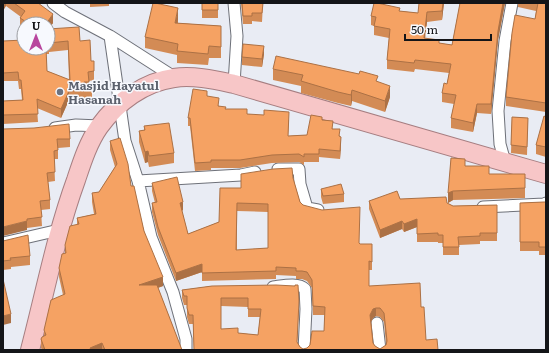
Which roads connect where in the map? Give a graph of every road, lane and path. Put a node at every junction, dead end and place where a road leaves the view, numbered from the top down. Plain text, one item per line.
1 (53, 3) edge
2 (234, 3) edge
3 (512, 3) edge
4 (64, 8) edge
5 (110, 36) junction
6 (174, 78) junction
7 (234, 84) junction
8 (120, 103) junction
9 (100, 126) junction
10 (45, 129) edge
11 (504, 162) junction
12 (546, 174) edge
13 (138, 181) junction
14 (546, 203) edge
15 (474, 207) edge
16 (328, 211) edge
17 (59, 230) junction
18 (3, 243) edge
19 (265, 287) edge
20 (185, 290) edge
21 (173, 292) junction
22 (377, 323) dead end
23 (30, 350) edge
24 (186, 350) edge
25 (304, 350) edge
26 (380, 350) edge

1 - 4 street
2 - 7 street
3 - 11 street
4 - 5 street
5 - 6 street
5 - 8 street
6 - 7 highway
6 - 8 highway
7 - 11 highway
8 - 9 highway
8 - 13 street
9 - 10 street
9 - 17 highway
11 - 12 highway
13 - 16 street
13 - 21 street
14 - 15 street
17 - 18 street
17 - 23 highway
19 - 25 street
20 - 21 street
21 - 24 street
22 - 26 street

